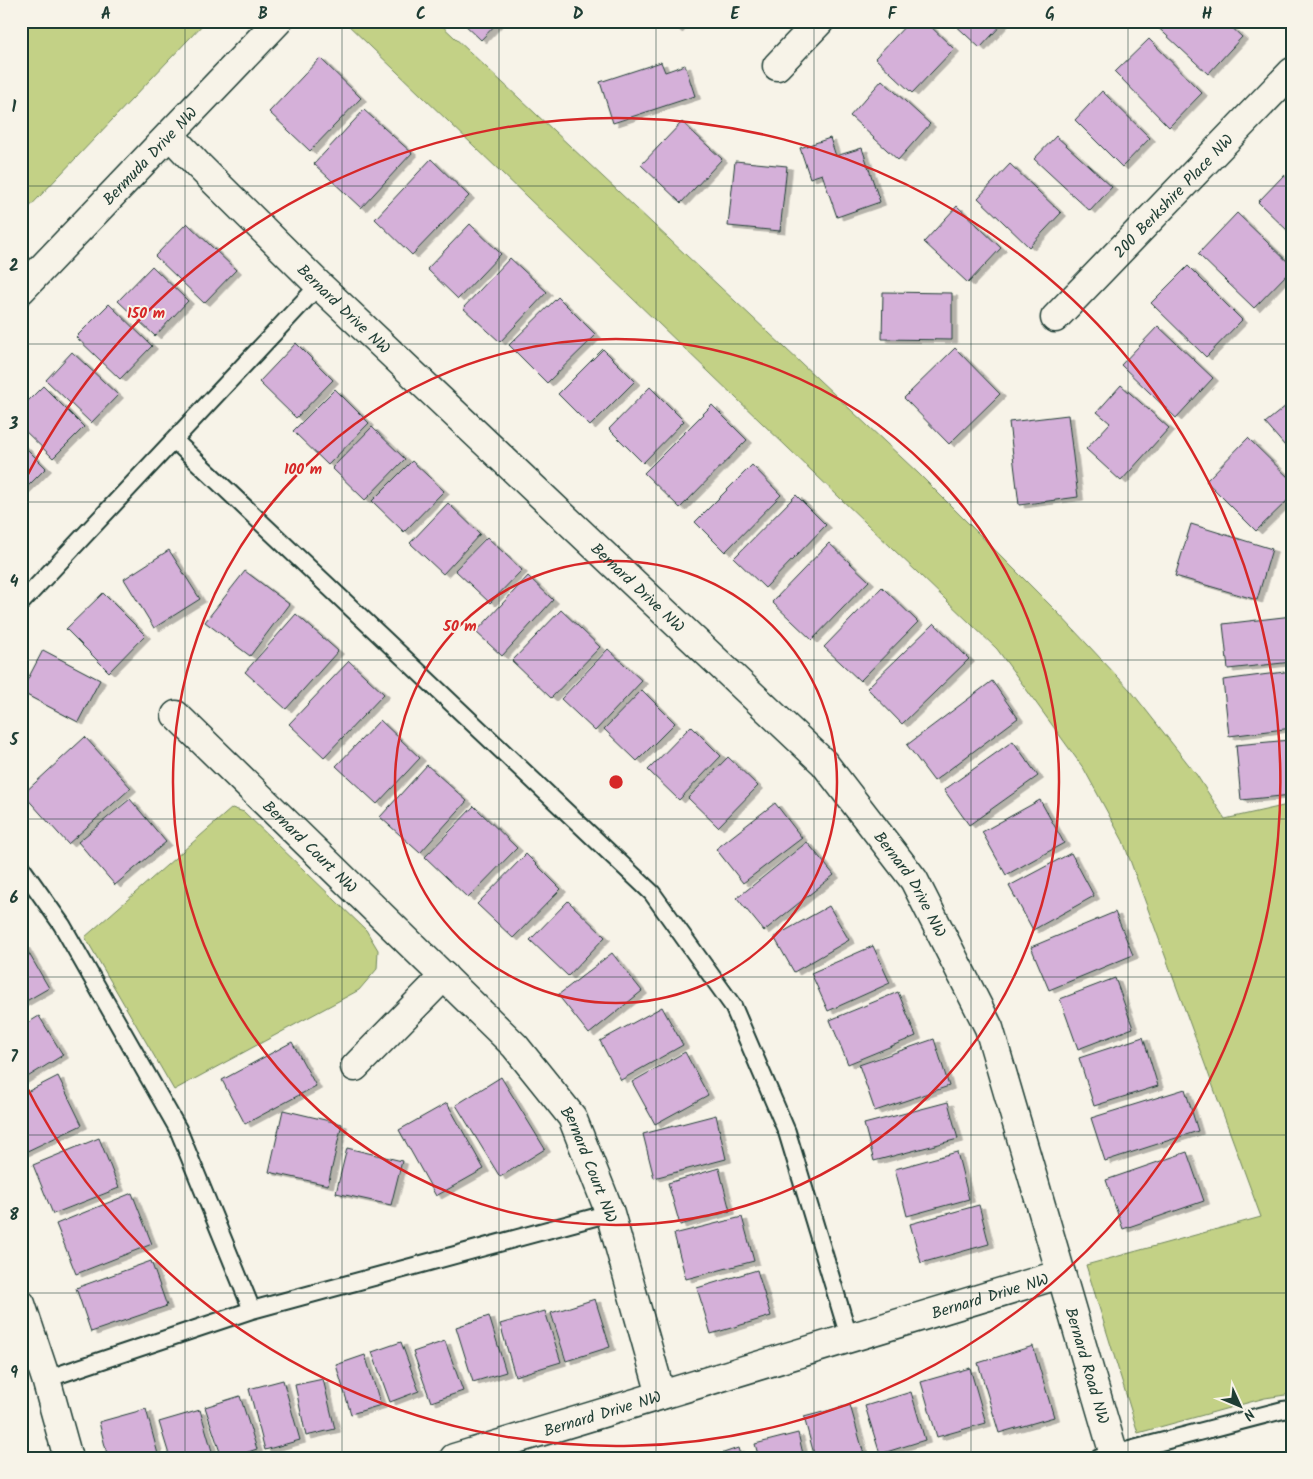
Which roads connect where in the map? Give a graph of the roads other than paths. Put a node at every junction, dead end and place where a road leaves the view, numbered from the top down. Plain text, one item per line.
1 (278, 21) edge
2 (820, 21) edge
3 (777, 66) dead end
4 (1292, 72) edge
5 (170, 135) junction
6 (319, 285) junction
7 (21, 290) edge
8 (1055, 318) dead end
9 (174, 440) junction
10 (21, 603) edge
11 (176, 715) dead end
12 (21, 867) edge
13 (444, 976) junction
14 (355, 1067) dead end
15 (610, 1213) junction
16 (1061, 1274) junction
17 (21, 1304) edge
18 (252, 1310) junction
19 (849, 1337) junction
20 (46, 1379) junction
21 (661, 1395) junction
22 (1292, 1409) edge
23 (1109, 1456) edge
24 (68, 1458) edge
25 (454, 1458) edge

1 - 5 street, Bermuda Drive NW
2 - 3 street
4 - 8 street, 200 Berkshire Place NW
5 - 6 street, Bernard Drive NW
5 - 7 street, Bermuda Drive NW
6 - 9 lane
6 - 16 street, Bernard Drive NW
9 - 10 lane
9 - 19 lane
11 - 13 street, Bernard Court NW
12 - 18 lane
13 - 14 street
13 - 15 street, Bernard Court NW
15 - 18 lane
15 - 21 street, Bernard Court NW
16 - 19 street, Bernard Drive NW
16 - 23 street, Bernard Road NW
17 - 20 street
18 - 20 lane
19 - 21 street, Bernard Drive NW
20 - 24 street
21 - 25 street, Bernard Drive NW
22 - 23 lane

